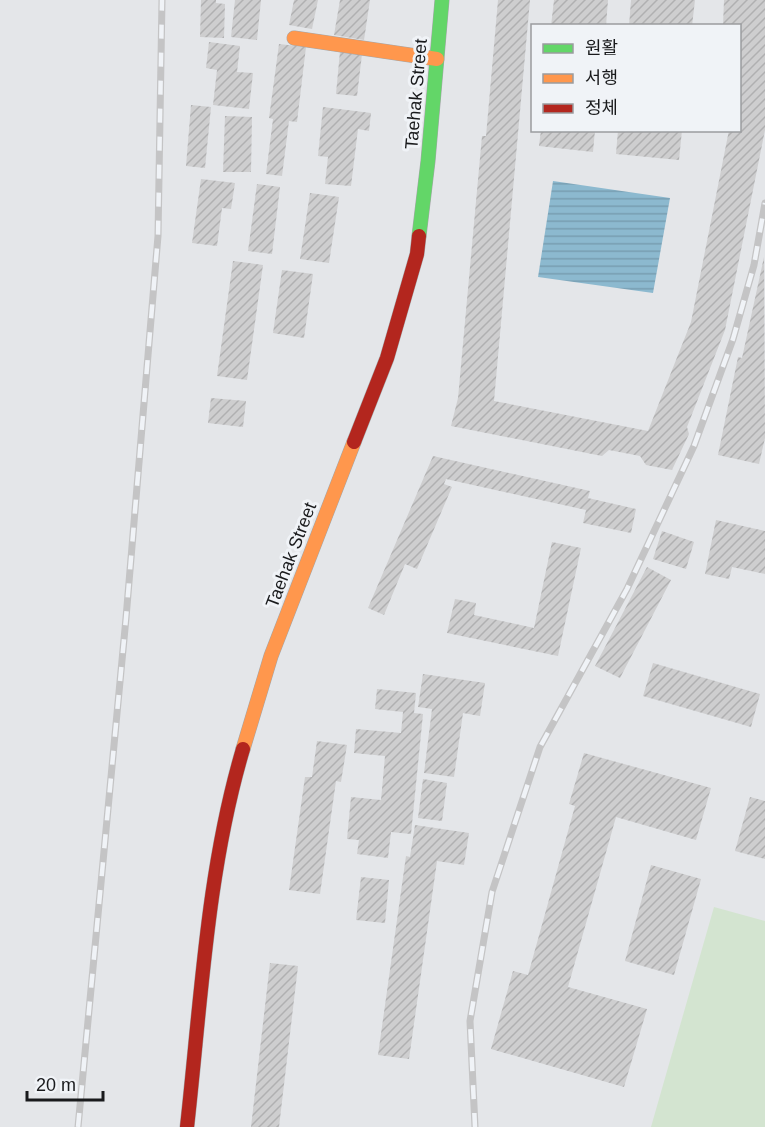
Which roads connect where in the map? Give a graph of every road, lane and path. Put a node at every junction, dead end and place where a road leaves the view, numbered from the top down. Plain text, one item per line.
1 (442, 0) edge
2 (294, 38) dead end
3 (437, 59) junction
4 (188, 1127) edge

1 - 3 main road, Taehak Street
2 - 3 main road
3 - 4 main road, Taehak Street

